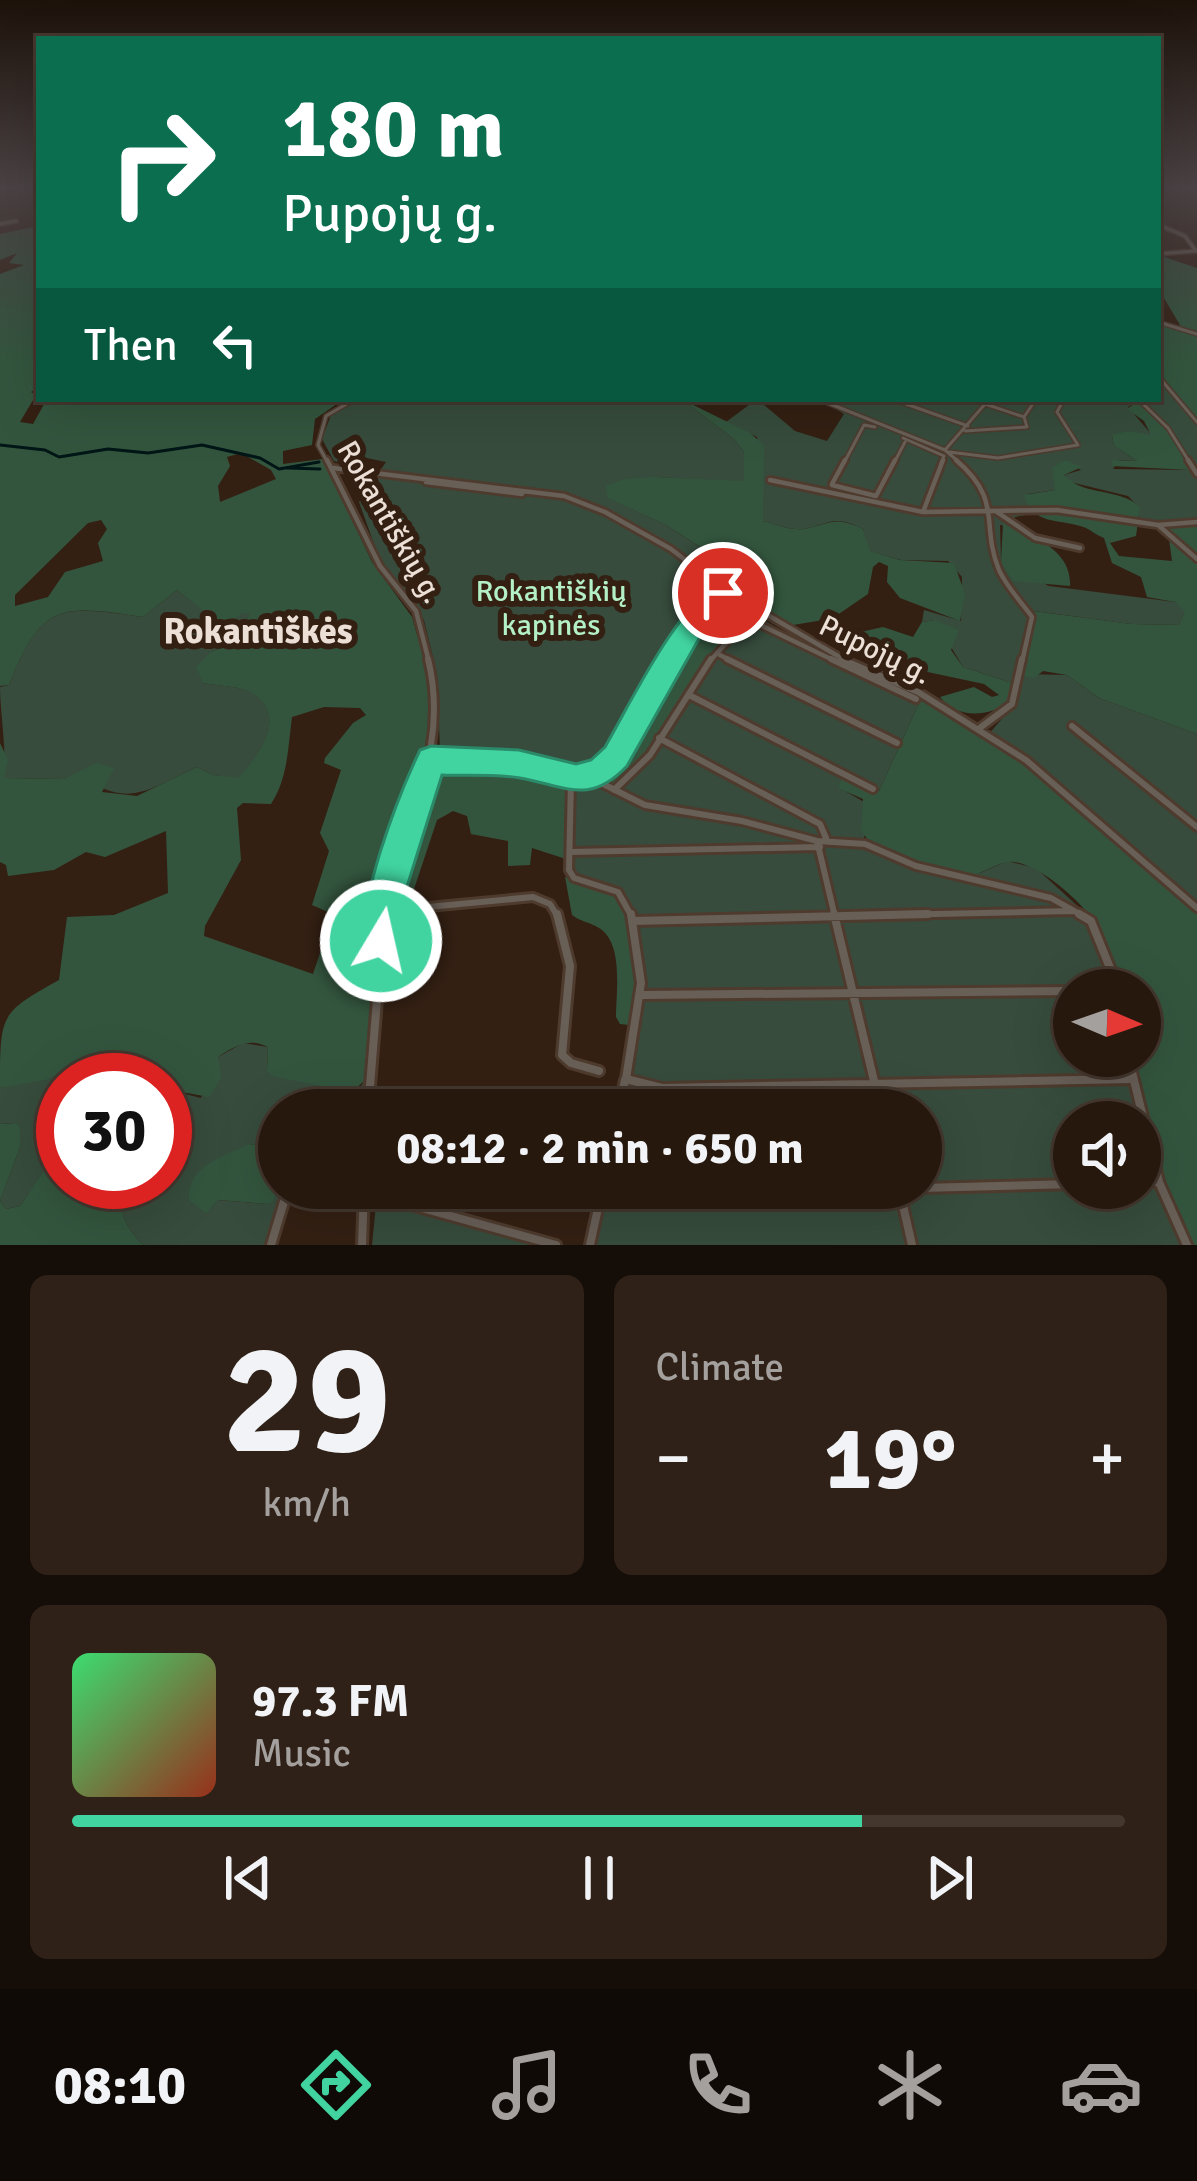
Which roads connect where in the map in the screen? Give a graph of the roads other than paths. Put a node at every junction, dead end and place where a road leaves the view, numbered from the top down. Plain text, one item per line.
1 (1197, 251) edge
2 (1161, 254) edge
3 (1161, 323) edge
4 (1197, 334) edge
5 (1161, 380) edge
6 (349, 402) edge
7 (822, 402) edge
8 (835, 402) edge
9 (900, 402) edge
10 (979, 402) edge
11 (1034, 402) edge
12 (1062, 402) edge
13 (1141, 402) edge
14 (985, 404) junction
15 (829, 407) junction
16 (1024, 417) junction
17 (1197, 422) edge
18 (967, 429) junction
19 (905, 442) junction
20 (916, 443) junction
21 (947, 451) junction
22 (333, 467) junction
23 (1197, 474) edge
24 (770, 480) dead end
25 (831, 487) junction
26 (922, 512) junction
27 (994, 512) junction
28 (1197, 522) edge
29 (1158, 525) junction
30 (1080, 548) dead end
31 (1197, 559) edge
32 (727, 592) junction
33 (717, 654) junction
34 (689, 694) junction
35 (916, 699) dead end
36 (1072, 726) dead end
37 (979, 729) junction
38 (659, 738) junction
39 (897, 743) dead end
40 (431, 760) junction
41 (571, 777) junction
42 (589, 777) junction
43 (873, 789) dead end
44 (614, 790) junction
45 (1197, 827) edge
46 (821, 843) junction
47 (570, 851) junction
48 (1197, 908) edge
49 (384, 910) junction
50 (1080, 911) junction
51 (836, 915) junction
52 (632, 920) junction
53 (1112, 969) edge
54 (1053, 991) edge
55 (643, 994) junction
56 (856, 994) junction
57 (599, 1071) dead end
58 (626, 1079) junction
59 (1130, 1079) joint
60 (875, 1082) junction
61 (370, 1089) edge
62 (624, 1089) edge
63 (876, 1089) edge
64 (1136, 1101) edge
65 (1161, 1184) edge
66 (1053, 1185) edge
67 (942, 1187) edge
68 (282, 1209) edge
69 (363, 1209) edge
70 (430, 1209) edge
71 (598, 1209) edge
72 (905, 1209) edge
73 (271, 1245) edge
74 (362, 1245) edge
75 (556, 1245) edge
76 (590, 1245) edge
77 (912, 1245) edge
78 (1187, 1245) edge

1 - 2 street
3 - 4 street
5 - 17 street
6 - 22 street, Rokantiškių g.
7 - 15 street
8 - 15 street
9 - 18 street
10 - 14 street
11 - 16 street
12 - 21 street
13 - 23 street
14 - 16 street
14 - 18 street
15 - 20 street
16 - 18 street
18 - 21 street
19 - 20 street
19 - 25 street
19 - 25 street
20 - 21 street
20 - 26 street
21 - 27 street
22 - 32 street, Pupojų g.
22 - 40 street, Rokantiškių g.
24 - 25 street
25 - 26 street
26 - 27 street
27 - 29 street
27 - 30 street
27 - 37 street
28 - 29 street
29 - 31 street
32 - 37 street, Pupojų g.
32 - 42 street
33 - 34 street
33 - 35 street
33 - 39 street
34 - 38 street
34 - 43 street
36 - 45 street
37 - 48 street, Pupojų g.
38 - 44 street
38 - 46 street
40 - 41 street
40 - 49 street, Rokantiškių g.
41 - 42 street
41 - 47 street
42 - 44 street
44 - 46 street
46 - 47 street
46 - 50 street
46 - 51 street
47 - 52 street
49 - 57 street
49 - 61 street, Rokantiškių g.
50 - 51 street
50 - 53 street
51 - 52 street
51 - 56 street
52 - 55 street
54 - 56 street
55 - 56 street
55 - 58 street
56 - 60 street
58 - 60 street
58 - 62 street
59 - 60 street
59 - 64 street
60 - 63 street
65 - 78 street
66 - 67 street
68 - 73 street
69 - 74 street
70 - 75 street
71 - 76 street
72 - 77 street

